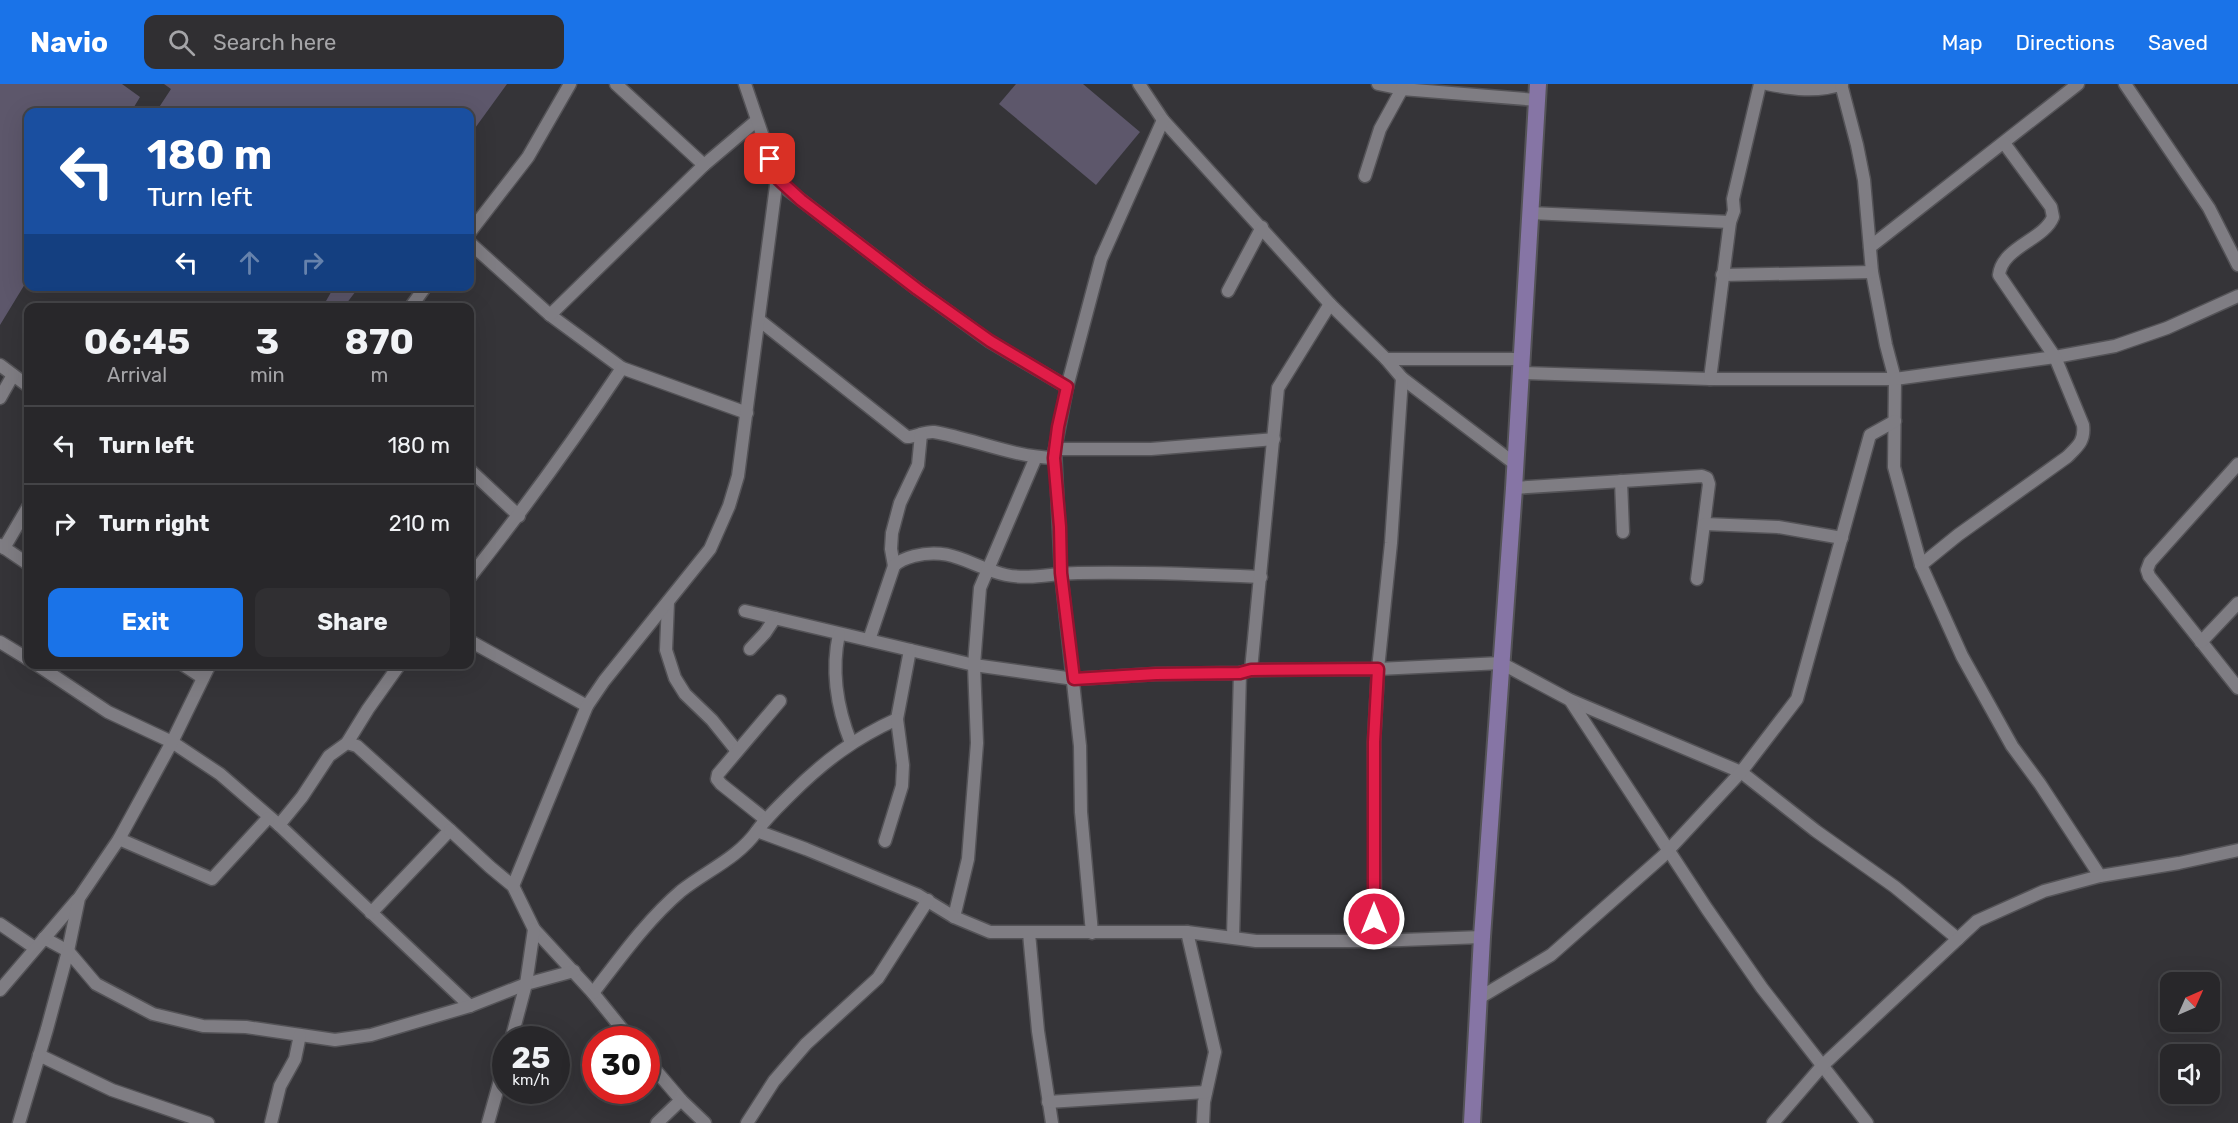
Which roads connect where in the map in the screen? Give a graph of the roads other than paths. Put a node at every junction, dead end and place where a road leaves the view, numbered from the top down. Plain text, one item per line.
1 (570, 84) edge
2 (616, 84) edge
3 (745, 84) edge
4 (1139, 84) edge
5 (1378, 84) edge
6 (1760, 84) edge
7 (1767, 84) edge
8 (1841, 84) edge
9 (2078, 84) edge
10 (2125, 84) edge
11 (1402, 89) junction
12 (1538, 92) edge
13 (1163, 120) junction
14 (756, 121) junction
15 (2004, 143) junction
16 (704, 165) junction
17 (1365, 176) dead end
18 (777, 178) junction
19 (1530, 213) junction
20 (1730, 222) junction
21 (474, 227) edge
22 (1262, 227) junction
23 (474, 247) edge
24 (1870, 247) junction
25 (2238, 265) edge
26 (1872, 272) junction
27 (1722, 276) junction
28 (1228, 291) dead end
29 (2238, 296) edge
30 (1330, 304) junction
31 (550, 315) junction
32 (759, 320) junction
33 (2055, 357) junction
34 (1386, 359) junction
35 (0, 365) edge
36 (1521, 366) junction
37 (622, 368) junction
38 (14, 375) junction
39 (1402, 378) junction
40 (1710, 379) junction
41 (1895, 379) junction
42 (24, 383) edge
43 (1067, 387) junction
44 (0, 398) edge
45 (747, 413) junction
46 (1894, 421) junction
47 (921, 434) junction
48 (1274, 439) junction
49 (1054, 453) junction
50 (1036, 458) junction
51 (1515, 464) junction
52 (2238, 464) edge
53 (474, 474) edge
54 (1622, 481) junction
55 (1514, 488) junction
56 (24, 513) edge
57 (519, 516) junction
58 (1705, 524) junction
59 (1623, 532) dead end
60 (1842, 538) junction
61 (2, 547) edge
62 (24, 561) edge
63 (1921, 565) junction
64 (894, 566) junction
65 (988, 570) junction
66 (474, 572) edge
67 (1061, 573) junction
68 (1261, 577) junction
69 (1697, 579) dead end
70 (668, 602) junction
71 (2238, 603) edge
72 (745, 611) dead end
73 (775, 618) junction
74 (839, 634) junction
75 (869, 640) junction
76 (0, 642) edge
77 (2201, 642) junction
78 (474, 643) edge
79 (750, 649) dead end
80 (910, 650) junction
81 (24, 657) edge
82 (1501, 663) junction
83 (974, 665) junction
84 (44, 669) edge
85 (190, 669) edge
86 (208, 669) edge
87 (396, 669) edge
88 (1378, 669) junction
89 (1245, 672) junction
90 (203, 678) junction
91 (1074, 679) junction
92 (2238, 688) edge
93 (1570, 700) junction
94 (780, 701) dead end
95 (587, 706) junction
96 (897, 719) junction
97 (172, 742) junction
98 (347, 743) junction
99 (850, 743) junction
100 (737, 751) junction
101 (1741, 772) junction
102 (765, 819) junction
103 (274, 822) junction
104 (450, 830) junction
105 (757, 831) junction
106 (118, 839) junction
107 (885, 841) dead end
108 (1669, 849) junction
109 (2238, 850) edge
110 (2100, 876) junction
111 (513, 886) junction
112 (79, 898) junction
113 (928, 900) junction
114 (371, 913) junction
115 (954, 917) junction
116 (0, 924) edge
117 (534, 929) junction
118 (1187, 932) junction
119 (1029, 933) junction
120 (1092, 933) junction
121 (1233, 937) junction
122 (1482, 937) junction
123 (44, 938) junction
124 (1958, 939) junction
125 (1374, 941) junction
126 (35, 948) junction
127 (68, 951) junction
128 (574, 971) junction
129 (526, 984) junction
130 (0, 990) edge
131 (593, 993) junction
132 (1479, 998) junction
133 (470, 1006) junction
134 (515, 1026) edge
135 (620, 1026) edge
136 (300, 1035) junction
137 (39, 1055) junction
138 (1822, 1066) junction
139 (660, 1075) edge
140 (1206, 1092) junction
141 (681, 1100) junction
142 (1048, 1102) junction
143 (493, 1104) edge
144 (19, 1123) edge
145 (208, 1123) edge
146 (271, 1123) edge
147 (488, 1123) edge
148 (657, 1123) edge
149 (705, 1123) edge
150 (747, 1123) edge
151 (1052, 1123) edge
152 (1203, 1123) edge
153 (1472, 1123) edge
154 (1773, 1123) edge
155 (1866, 1123) edge

1 - 21 street
2 - 16 street
3 - 14 street
4 - 13 street
5 - 11 street
6 - 20 street
7 - 8 street
8 - 24 street
9 - 15 street
10 - 25 street
11 - 12 street
11 - 17 street
12 - 19 main road
13 - 22 street
13 - 43 street
14 - 16 street
14 - 18 street
15 - 24 street
15 - 33 street
16 - 31 street
18 - 32 street
18 - 43 street
19 - 20 street
19 - 36 main road
20 - 27 street
22 - 28 street
22 - 30 street
23 - 31 street
24 - 26 street
26 - 27 street
26 - 41 street
27 - 40 street
29 - 33 street
30 - 34 street
30 - 48 street
31 - 37 street
32 - 45 street
32 - 47 street
33 - 41 street
33 - 63 street
34 - 36 street
34 - 39 street
35 - 38 street
36 - 40 street
36 - 51 main road
37 - 45 street
37 - 57 street
38 - 42 street
38 - 44 street
39 - 51 street
39 - 88 street
40 - 41 street
41 - 46 street
43 - 49 street
45 - 70 street
46 - 60 street
46 - 63 street
47 - 50 street
47 - 64 street
48 - 49 street
48 - 68 street
49 - 50 street
49 - 67 street
50 - 65 street
51 - 55 main road
52 - 77 street
53 - 57 street
54 - 55 street
54 - 58 street
54 - 59 street
55 - 82 main road
56 - 61 street
57 - 66 street
58 - 60 street
58 - 69 street
60 - 101 street
61 - 62 street
63 - 110 street
64 - 65 street
64 - 75 street
65 - 67 street
65 - 83 street
67 - 68 street
67 - 91 street
68 - 89 street
70 - 95 street
70 - 100 street
71 - 77 street
72 - 73 street
73 - 74 street
73 - 79 street
74 - 75 street
74 - 99 street
75 - 80 street
76 - 81 street
77 - 92 street
78 - 95 street
80 - 83 street
80 - 96 street
82 - 88 street
82 - 93 street
82 - 122 main road
83 - 91 street
83 - 115 street
84 - 97 street
85 - 90 street
86 - 90 street
87 - 98 street
88 - 89 street
88 - 125 street
89 - 91 street
89 - 121 street
90 - 97 street
91 - 120 street
93 - 101 street
93 - 108 street
94 - 100 street
95 - 111 street
96 - 99 street
96 - 107 street
97 - 103 street
97 - 106 street
98 - 103 street
98 - 104 street
99 - 102 street
100 - 102 street
101 - 108 street
101 - 124 street
102 - 105 street
103 - 106 street
103 - 114 street
104 - 111 street
104 - 114 street
105 - 113 street
105 - 131 street
106 - 112 street
108 - 132 street
108 - 138 street
109 - 110 street
110 - 124 street
111 - 117 street
112 - 123 street
112 - 127 street
113 - 115 street
113 - 150 street
114 - 133 street
115 - 119 street
116 - 126 street
117 - 128 street
117 - 129 street
118 - 120 street
118 - 121 street
118 - 140 street
119 - 120 street
119 - 142 street
121 - 125 street
122 - 125 street
122 - 132 main road
123 - 126 street
123 - 127 street
124 - 138 street
126 - 130 street
127 - 136 street
127 - 137 street
128 - 129 street
128 - 131 street
129 - 133 street
129 - 134 street
131 - 135 street
132 - 153 main road
133 - 136 street
136 - 146 street
137 - 144 street
137 - 145 street
138 - 154 street
138 - 155 street
139 - 141 street
140 - 142 street
140 - 152 street
141 - 148 street
141 - 149 street
142 - 151 street
143 - 147 street

